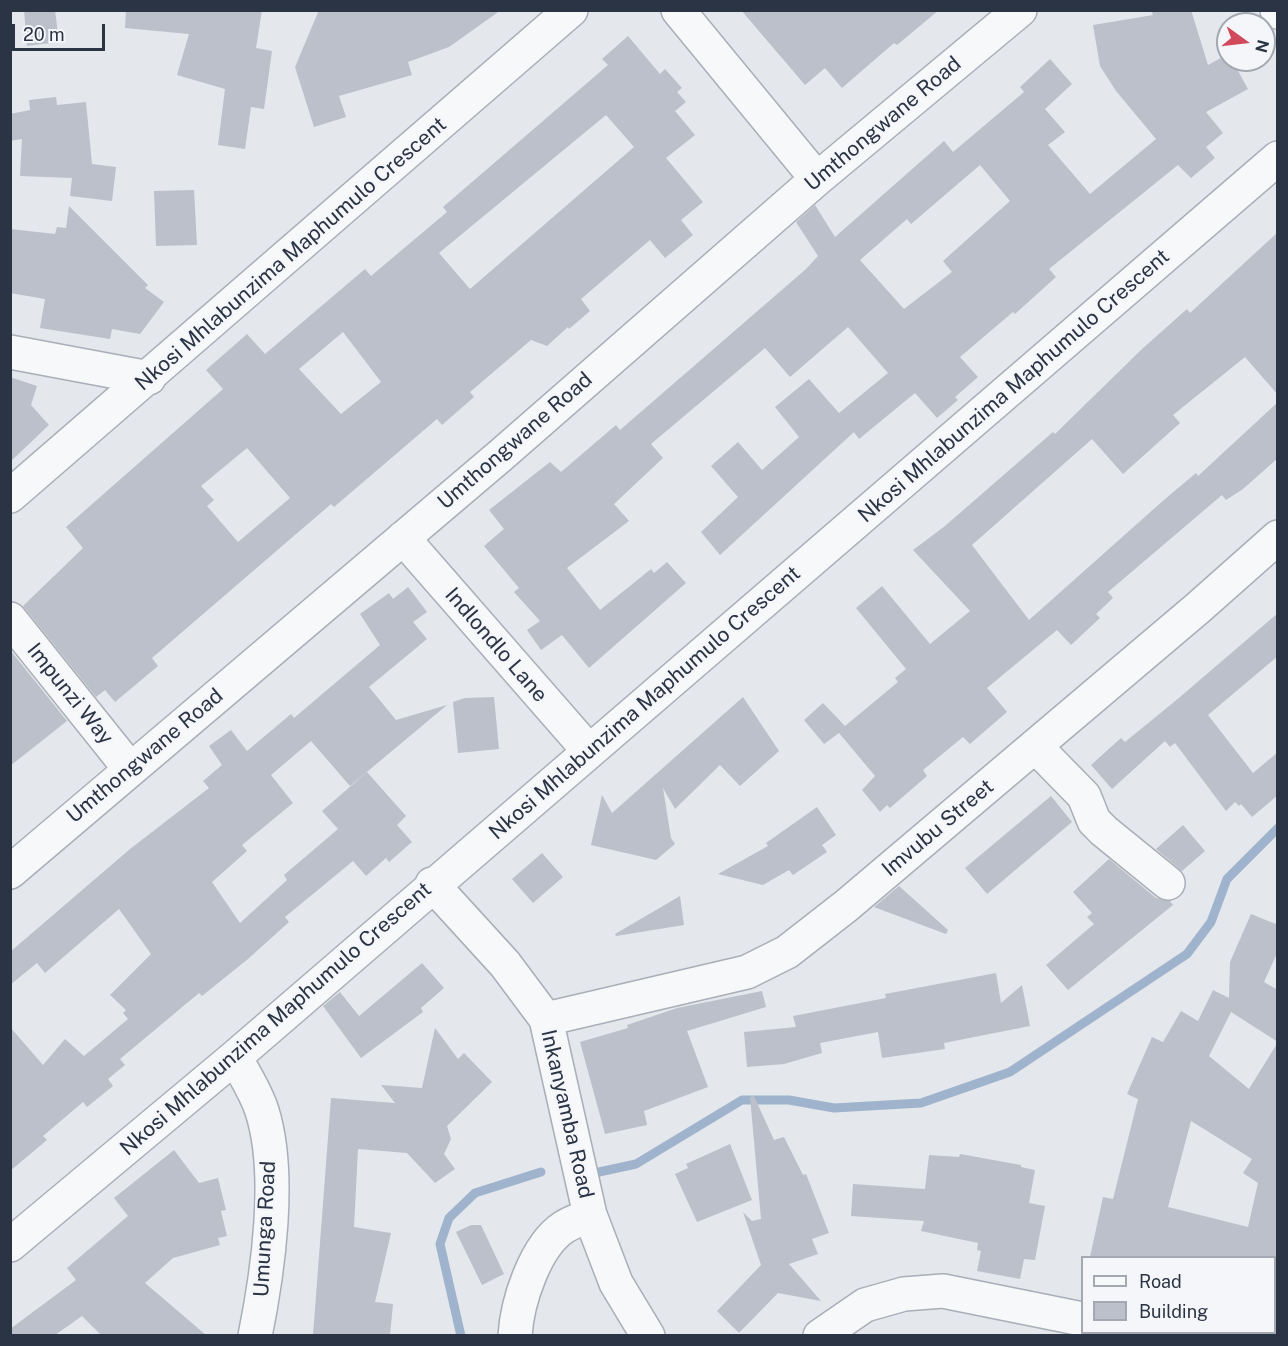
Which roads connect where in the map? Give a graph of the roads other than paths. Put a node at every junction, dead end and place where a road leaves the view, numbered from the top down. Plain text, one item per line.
1 (571, 10) edge
2 (678, 10) edge
3 (1020, 10) edge
4 (1278, 158) edge
5 (817, 178) junction
6 (10, 352) edge
7 (149, 378) junction
8 (10, 496) edge
9 (1278, 537) edge
10 (403, 538) junction
11 (10, 619) edge
12 (1035, 746) junction
13 (589, 752) junction
14 (130, 769) junction
15 (10, 872) edge
16 (1168, 883) dead end
17 (432, 884) junction
18 (546, 1019) junction
19 (236, 1057) junction
20 (590, 1215) junction
21 (10, 1245) edge
22 (1081, 1319) edge
23 (255, 1335) edge
24 (515, 1335) edge
25 (648, 1335) edge
26 (820, 1335) edge

1 - 7 street, Nkosi Mhlabunzima Maphumulo Crescent
2 - 5 street
3 - 5 street, Umthongwane Road
4 - 13 street, Nkosi Mhlabunzima Maphumulo Crescent
5 - 10 street, Umthongwane Road
6 - 7 street
7 - 8 street, Nkosi Mhlabunzima Maphumulo Crescent
9 - 12 street, Imvubu Street
10 - 13 street, Indlondlo Lane
10 - 14 street, Umthongwane Road
11 - 14 street, Impunzi Way
12 - 16 street
12 - 18 street, Imvubu Street
13 - 17 street, Nkosi Mhlabunzima Maphumulo Crescent
14 - 15 street, Umthongwane Road
17 - 18 street, Inkanyamba Road
17 - 19 street, Nkosi Mhlabunzima Maphumulo Crescent
18 - 20 street, Inkanyamba Road
19 - 21 street, Nkosi Mhlabunzima Maphumulo Crescent
19 - 23 street, Umunga Road
20 - 24 street
20 - 25 street, Inkanyamba Road
22 - 26 street

